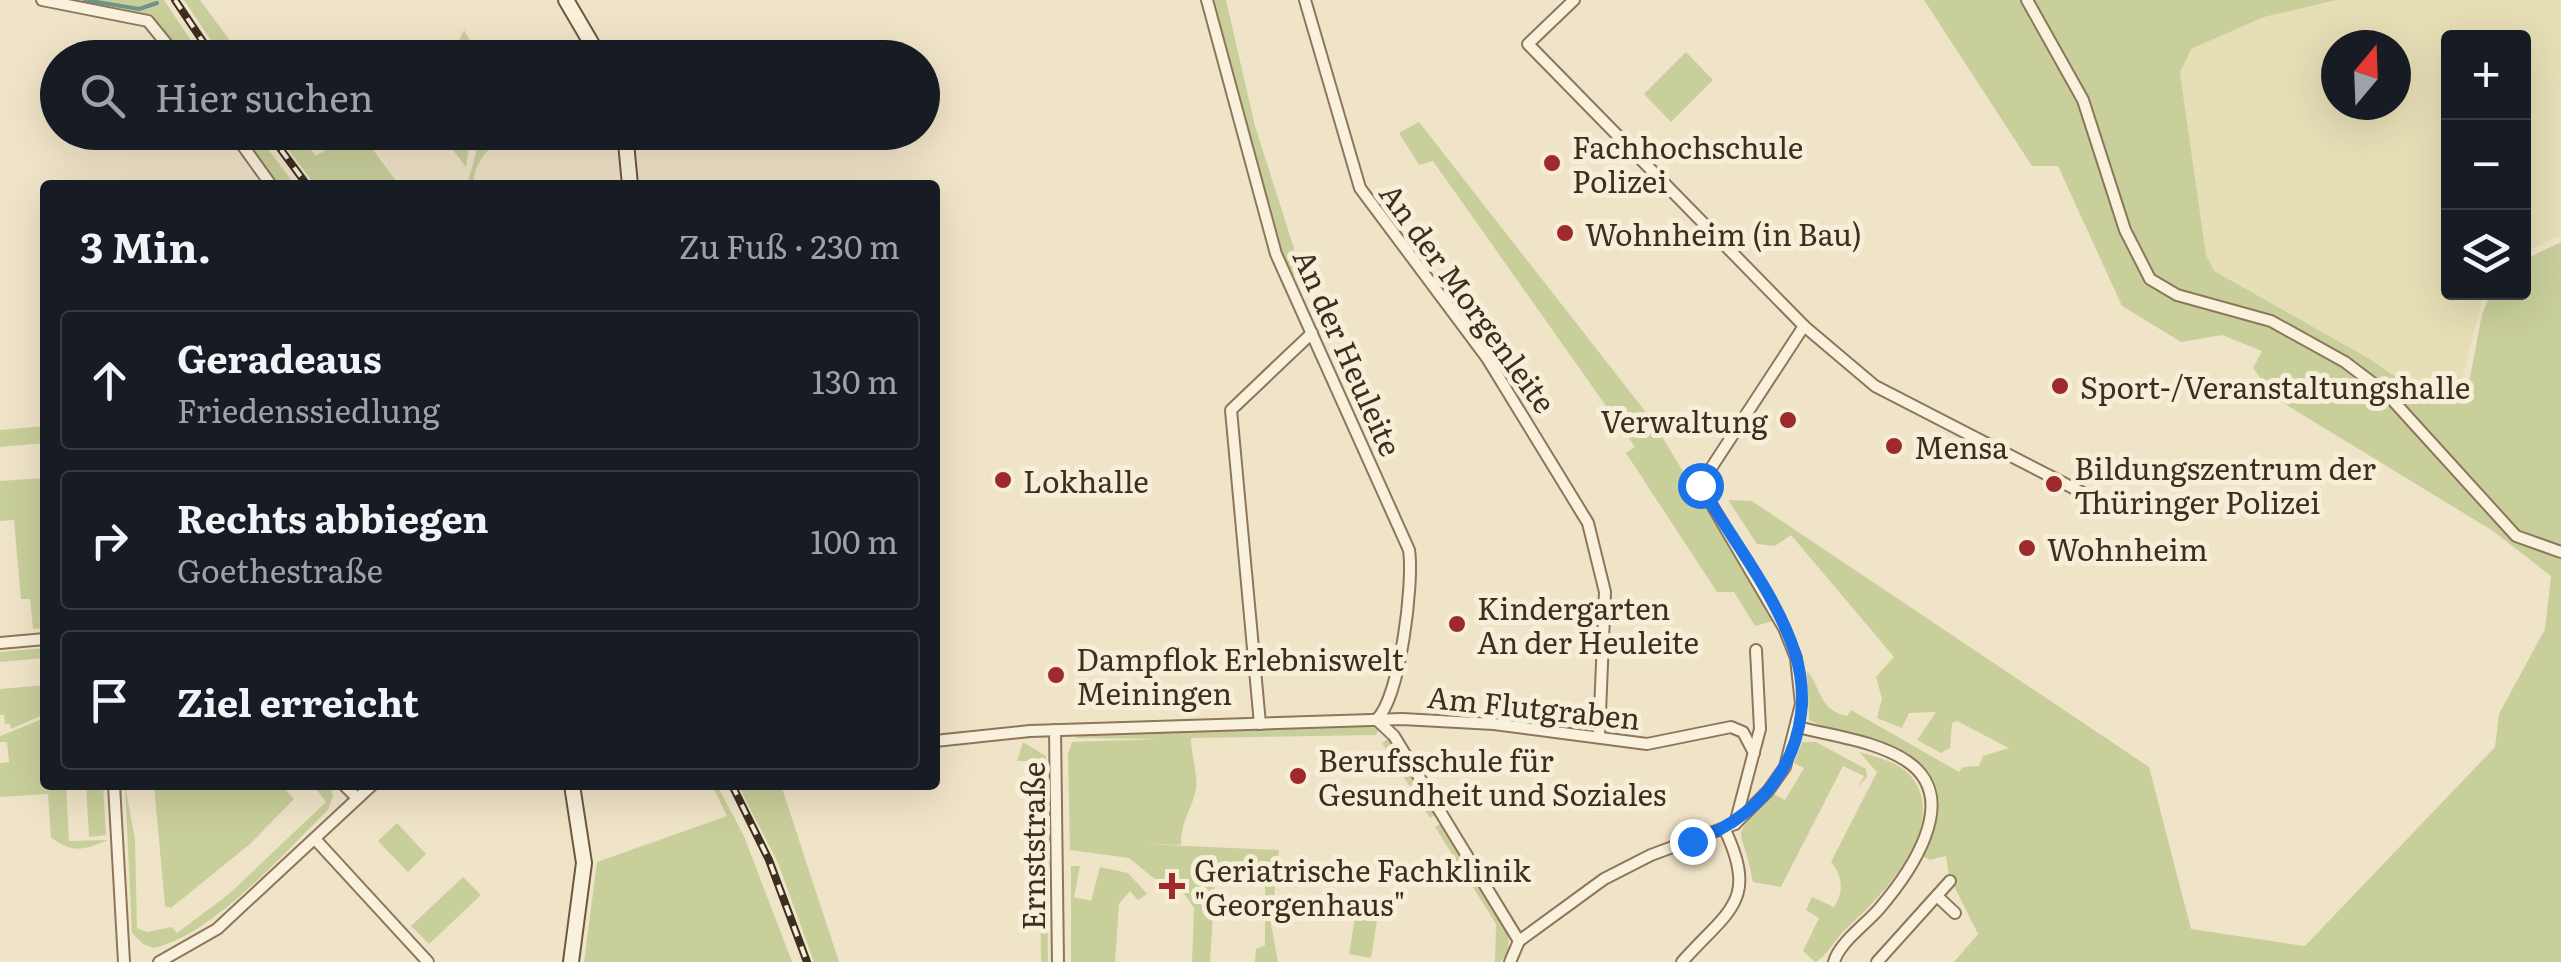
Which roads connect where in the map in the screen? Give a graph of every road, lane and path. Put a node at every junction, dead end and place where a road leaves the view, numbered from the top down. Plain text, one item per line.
1 (42, 0) edge
2 (566, 0) edge
3 (1207, 0) edge
4 (1306, 0) edge
5 (1574, 0) edge
6 (2027, 0) edge
7 (163, 40) edge
8 (589, 40) edge
9 (246, 150) edge
10 (627, 150) edge
11 (267, 180) edge
12 (630, 180) edge
13 (1804, 326) junction
14 (1312, 332) junction
15 (2118, 510) dead end
16 (2561, 552) edge
17 (40, 639) edge
18 (0, 643) edge
19 (1756, 650) dead end
20 (1376, 720) junction
21 (1260, 724) junction
22 (1798, 727) junction
23 (1055, 730) junction
24 (1599, 736) junction
25 (940, 741) edge
26 (1754, 752) junction
27 (114, 790) edge
28 (349, 790) edge
29 (366, 790) edge
30 (573, 790) edge
31 (357, 798) junction
32 (1730, 827) junction
33 (315, 840) junction
34 (1950, 881) dead end
35 (1937, 896) junction
36 (1956, 913) dead end
37 (1519, 941) junction
38 (124, 962) edge
39 (159, 962) edge
40 (428, 962) edge
41 (571, 962) edge
42 (1058, 962) edge
43 (1510, 962) edge
44 (1682, 962) edge
45 (1834, 962) edge
46 (1877, 962) edge

1 - 7 street
2 - 8 main road
3 - 14 street, An der Heuleite
4 - 24 street, An der Morgenleite
5 - 13 street
6 - 16 street
9 - 11 street
10 - 12 main road
13 - 15 street
13 - 22 street
14 - 20 street, An der Heuleite
14 - 21 street
17 - 18 street
19 - 26 street
20 - 21 street, Am Flutgraben
20 - 24 street, Am Flutgraben
20 - 37 street
21 - 23 street, Am Flutgraben
22 - 32 street
22 - 45 street
23 - 25 street, Am Flutgraben
23 - 42 street, Ernststraße
24 - 26 street, Am Flutgraben
26 - 32 street
27 - 38 street
28 - 31 street
29 - 31 street
30 - 41 main road
31 - 33 street
32 - 37 street
32 - 44 street
33 - 39 street
33 - 40 street
34 - 35 street
35 - 36 street
35 - 46 street
37 - 43 street

